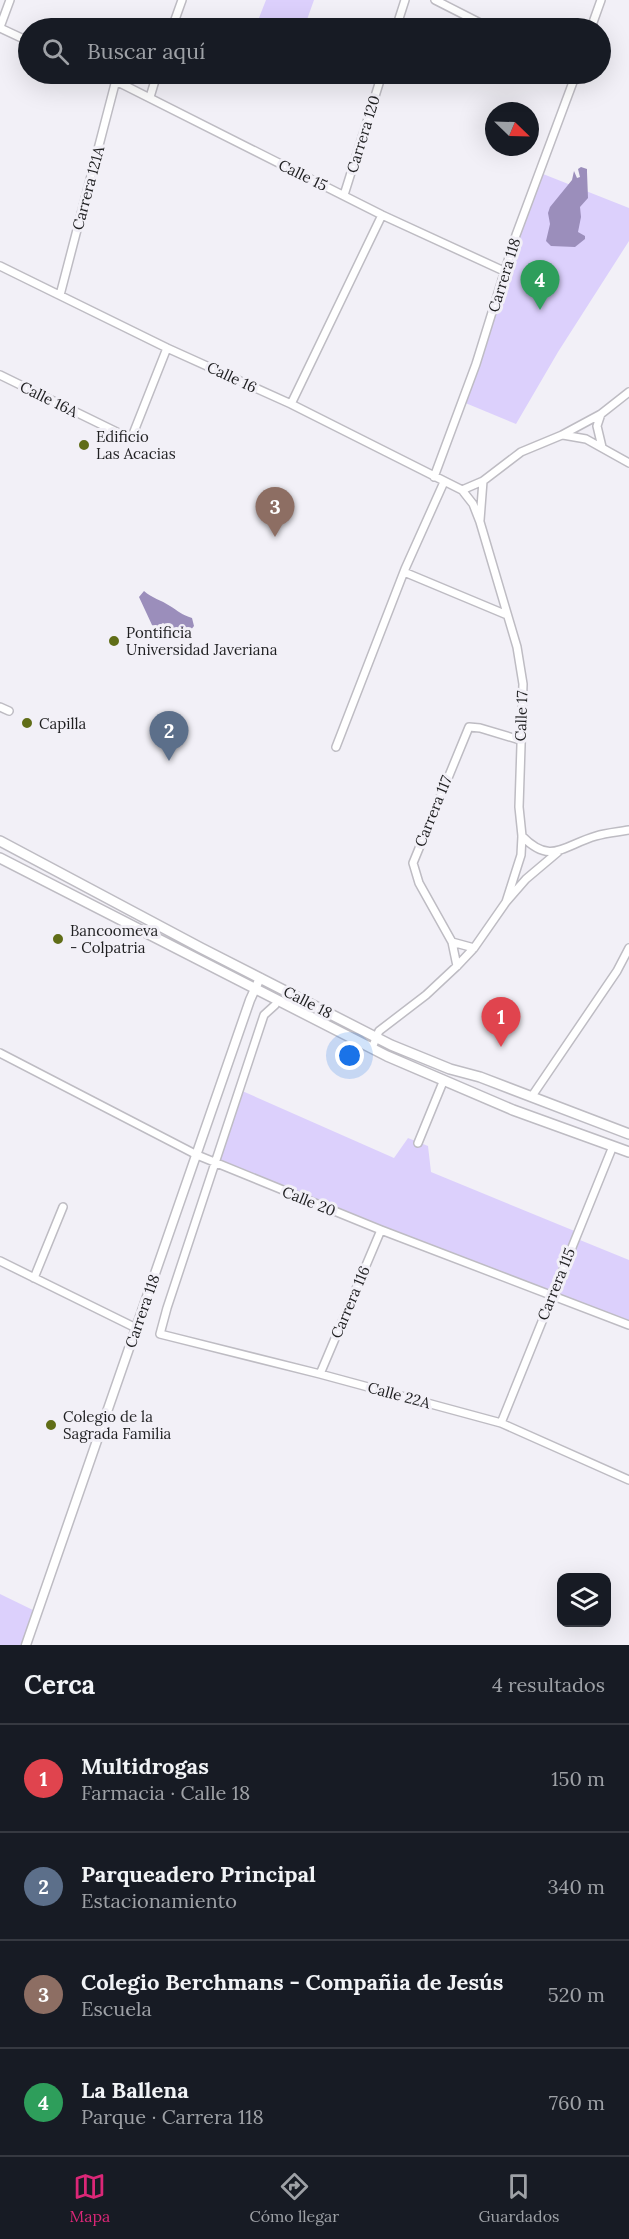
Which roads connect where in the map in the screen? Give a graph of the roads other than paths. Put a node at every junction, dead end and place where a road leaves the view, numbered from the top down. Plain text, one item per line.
1 (10, 0) edge
2 (182, 0) edge
3 (405, 0) edge
4 (435, 0) edge
5 (601, 0) edge
6 (176, 18) edge
7 (399, 18) edge
8 (470, 18) edge
9 (595, 18) edge
10 (0, 27) edge
11 (18, 35) edge
12 (115, 84) edge
13 (124, 84) edge
14 (154, 84) edge
15 (379, 84) edge
16 (572, 84) edge
17 (150, 97) junction
18 (344, 195) junction
19 (382, 215) junction
20 (0, 266) edge
21 (506, 272) junction
22 (60, 295) junction
23 (167, 348) junction
24 (0, 375) edge
25 (629, 392) edge
26 (291, 404) junction
27 (601, 414) junction
28 (562, 435) junction
29 (602, 447) junction
30 (629, 463) edge
31 (434, 477) junction
32 (483, 481) junction
33 (444, 482) junction
34 (462, 490) junction
35 (480, 522) junction
36 (404, 572) junction
37 (507, 615) junction
38 (0, 707) edge
39 (9, 711) dead end
40 (520, 740) junction
41 (336, 747) dead end
42 (629, 830) edge
43 (522, 836) junction
44 (0, 841) edge
45 (558, 852) junction
46 (0, 858) edge
47 (506, 902) junction
48 (453, 942) junction
49 (474, 948) junction
50 (629, 948) edge
51 (457, 966) junction
52 (260, 978) junction
53 (255, 988) junction
54 (275, 1005) dead end
55 (376, 1038) junction
56 (372, 1048) junction
57 (0, 1053) edge
58 (444, 1082) junction
59 (532, 1096) junction
60 (629, 1134) edge
61 (418, 1143) dead end
62 (613, 1146) junction
63 (629, 1152) edge
64 (197, 1155) junction
65 (215, 1163) junction
66 (63, 1207) dead end
67 (381, 1230) junction
68 (0, 1261) edge
69 (34, 1278) junction
70 (551, 1296) junction
71 (629, 1325) edge
72 (136, 1328) junction
73 (320, 1374) junction
74 (501, 1423) junction
75 (629, 1480) edge
76 (26, 1645) edge

1 - 10 street
2 - 6 street
3 - 7 street
4 - 8 street
5 - 9 street
10 - 11 street
12 - 22 street, Carrera 121A
13 - 17 street, Calle 15
14 - 17 street
15 - 18 street, Carrera 120
16 - 21 street, Carrera 118
17 - 18 street, Calle 15
18 - 19 street, Calle 15
19 - 21 street, Calle 15
19 - 26 street
20 - 22 street, Calle 16
21 - 31 street, Carrera 118
22 - 23 street, Calle 16
23 - 24 street, Calle 16A
23 - 26 street, Calle 16
25 - 27 street
26 - 31 street, Calle 16
27 - 28 street
27 - 29 street
28 - 29 street
28 - 32 street
29 - 30 street
31 - 33 street, Calle 16
32 - 34 street
32 - 35 street
33 - 34 street, Calle 16
33 - 36 street
34 - 35 street, Calle 17
35 - 37 street, Calle 17
36 - 37 street
36 - 41 street
37 - 40 street, Calle 17
38 - 39 street
40 - 43 street, Calle 17
40 - 48 street, Carrera 117
42 - 45 street
43 - 45 street
43 - 47 street, Calle 17
44 - 52 main road, Calle 18
45 - 47 street
46 - 53 main road, Calle 18
47 - 49 street
48 - 49 street
48 - 51 street, Carrera 117
49 - 51 street
50 - 59 street
51 - 55 street
52 - 53 street, Carrera 118
52 - 55 main road, Calle 18
53 - 56 main road, Calle 18
53 - 64 street, Carrera 118
54 - 65 street
55 - 56 street
55 - 59 main road, Calle 18
56 - 58 main road, Calle 18
57 - 64 street, Calle 20
58 - 61 street
58 - 62 main road, Calle 18
59 - 60 main road, Calle 18
62 - 63 main road, Calle 18
62 - 70 street, Carrera 115
64 - 65 street, Calle 20
64 - 72 street, Carrera 118
65 - 67 street, Calle 20
65 - 73 street, Calle 22A
66 - 69 street
67 - 70 street, Calle 20
67 - 73 street, Carrera 116
68 - 69 street
69 - 72 street
70 - 71 street, Calle 20
70 - 74 street, Carrera 115
72 - 76 street, Carrera 118
73 - 74 street, Calle 22A
74 - 75 street, Calle 22A

